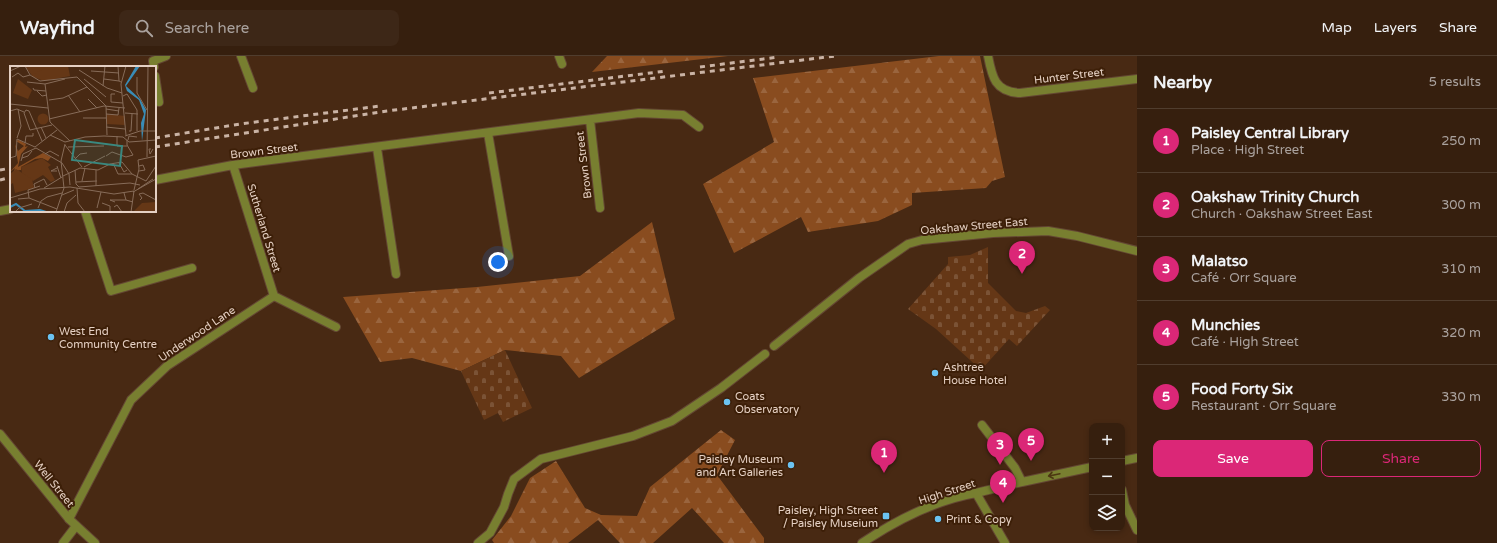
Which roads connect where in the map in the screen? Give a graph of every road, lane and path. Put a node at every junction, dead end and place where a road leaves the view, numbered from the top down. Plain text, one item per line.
1 (166, 56) edge
2 (241, 56) edge
3 (988, 56) edge
4 (154, 66) edge
5 (1137, 79) edge
6 (156, 82) edge
7 (253, 88) dead end
8 (159, 102) dead end
9 (590, 120) junction
10 (699, 127) dead end
11 (488, 133) junction
12 (377, 148) junction
13 (233, 166) junction
14 (156, 180) edge
15 (10, 208) edge
16 (600, 208) dead end
17 (0, 211) edge
18 (85, 212) edge
19 (1137, 251) edge
20 (510, 256) dead end
21 (192, 268) dead end
22 (396, 274) dead end
23 (274, 296) junction
24 (336, 327) dead end
25 (774, 346) dead end
26 (765, 354) dead end
27 (982, 425) dead end
28 (0, 434) edge
29 (1137, 458) edge
30 (1125, 460) edge
31 (1089, 468) edge
32 (1022, 482) junction
33 (976, 493) junction
34 (1123, 495) edge
35 (69, 519) junction
36 (76, 526) junction
37 (1137, 530) edge
38 (874, 540) edge
39 (63, 543) edge
40 (94, 543) edge
41 (478, 543) edge
42 (862, 543) edge
43 (1006, 543) edge

1 - 4 street
2 - 7 street
3 - 5 street, Hunter Street
6 - 8 street
9 - 10 street, Brown Street
9 - 11 street, Brown Street
9 - 16 street, Brown Street
11 - 12 street, Brown Street
11 - 20 street
12 - 13 street, Brown Street
12 - 22 street
13 - 14 street, Brown Street
13 - 23 street, Sutherland Street
15 - 17 street
18 - 21 street
19 - 25 street, Oakshaw Street East
23 - 24 street
23 - 35 street, Underwood Lane
26 - 41 street
27 - 32 street
28 - 35 street, Well Street
29 - 30 street
31 -> 32 street, High Street
32 - 33 street, High Street
33 - 38 street, High Street
33 - 43 street
34 - 37 street
35 - 36 street, Well Street
36 - 39 street
36 - 40 street, Well Street
38 - 42 street, High Street

